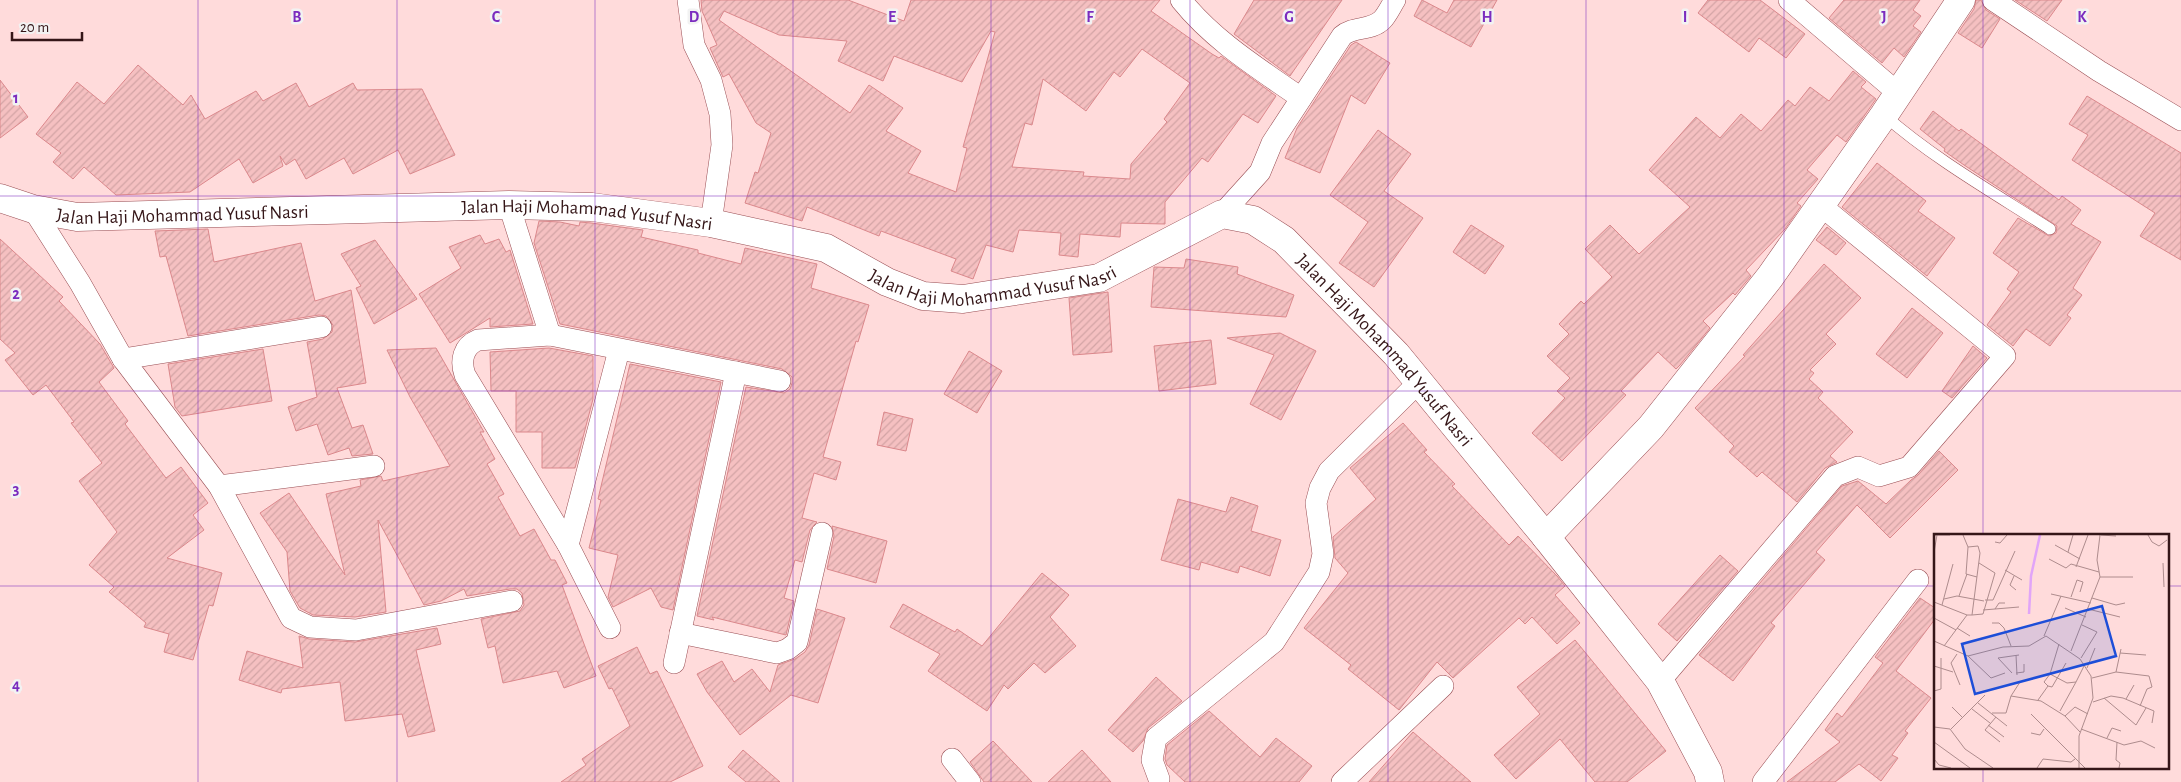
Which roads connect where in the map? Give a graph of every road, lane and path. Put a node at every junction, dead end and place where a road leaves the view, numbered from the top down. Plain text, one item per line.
1 (688, 0) edge
2 (1181, 0) edge
3 (1395, 0) edge
4 (1789, 0) edge
5 (1961, 0) edge
6 (1993, 0) edge
7 (1301, 98) junction
8 (1891, 104) junction
9 (2181, 120) edge
10 (0, 198) edge
11 (1820, 205) junction
12 (509, 206) junction
13 (34, 209) junction
14 (1222, 214) junction
15 (712, 222) junction
16 (2050, 229) dead end
17 (321, 327) dead end
18 (550, 335) junction
19 (619, 350) junction
20 (123, 359) junction
21 (736, 372) junction
22 (780, 381) dead end
23 (1419, 382) junction
24 (374, 466) dead end
25 (220, 486) junction
26 (822, 533) dead end
27 (1546, 537) junction
28 (568, 545) junction
29 (1918, 580) dead end
30 (512, 602) dead end
31 (610, 628) dead end
32 (680, 633) junction
33 (674, 663) dead end
34 (1660, 681) junction
35 (1443, 686) dead end
36 (952, 759) dead end
37 (1706, 779) edge
38 (1160, 781) edge
39 (970, 782) edge
40 (1342, 782) edge
41 (1763, 782) edge

1 - 15 street
2 - 7 street
3 - 7 street
4 - 8 street
5 - 8 street
6 - 9 street
7 - 14 street
8 - 11 street
8 - 16 lane
10 - 13 street, Jalan Haji Mohammad Yusuf Nasri
11 - 27 street
11 - 34 street
12 - 13 street, Jalan Haji Mohammad Yusuf Nasri
12 - 15 street, Jalan Haji Mohammad Yusuf Nasri
12 - 18 street
13 - 20 street
14 - 15 street, Jalan Haji Mohammad Yusuf Nasri
14 - 23 street, Jalan Haji Mohammad Yusuf Nasri
17 - 20 street
18 - 19 street
18 - 28 street
19 - 21 street
19 - 28 street
20 - 25 street
21 - 22 street
21 - 32 street
23 - 27 street, Jalan Haji Mohammad Yusuf Nasri
23 - 38 street
24 - 25 street
25 - 30 street
26 - 32 street
27 - 34 street, Jalan Haji Mohammad Yusuf Nasri
28 - 31 street
29 - 41 street
32 - 33 street
34 - 37 street, Jalan Haji Mohammad Yusuf Nasri
35 - 40 street
36 - 39 street

